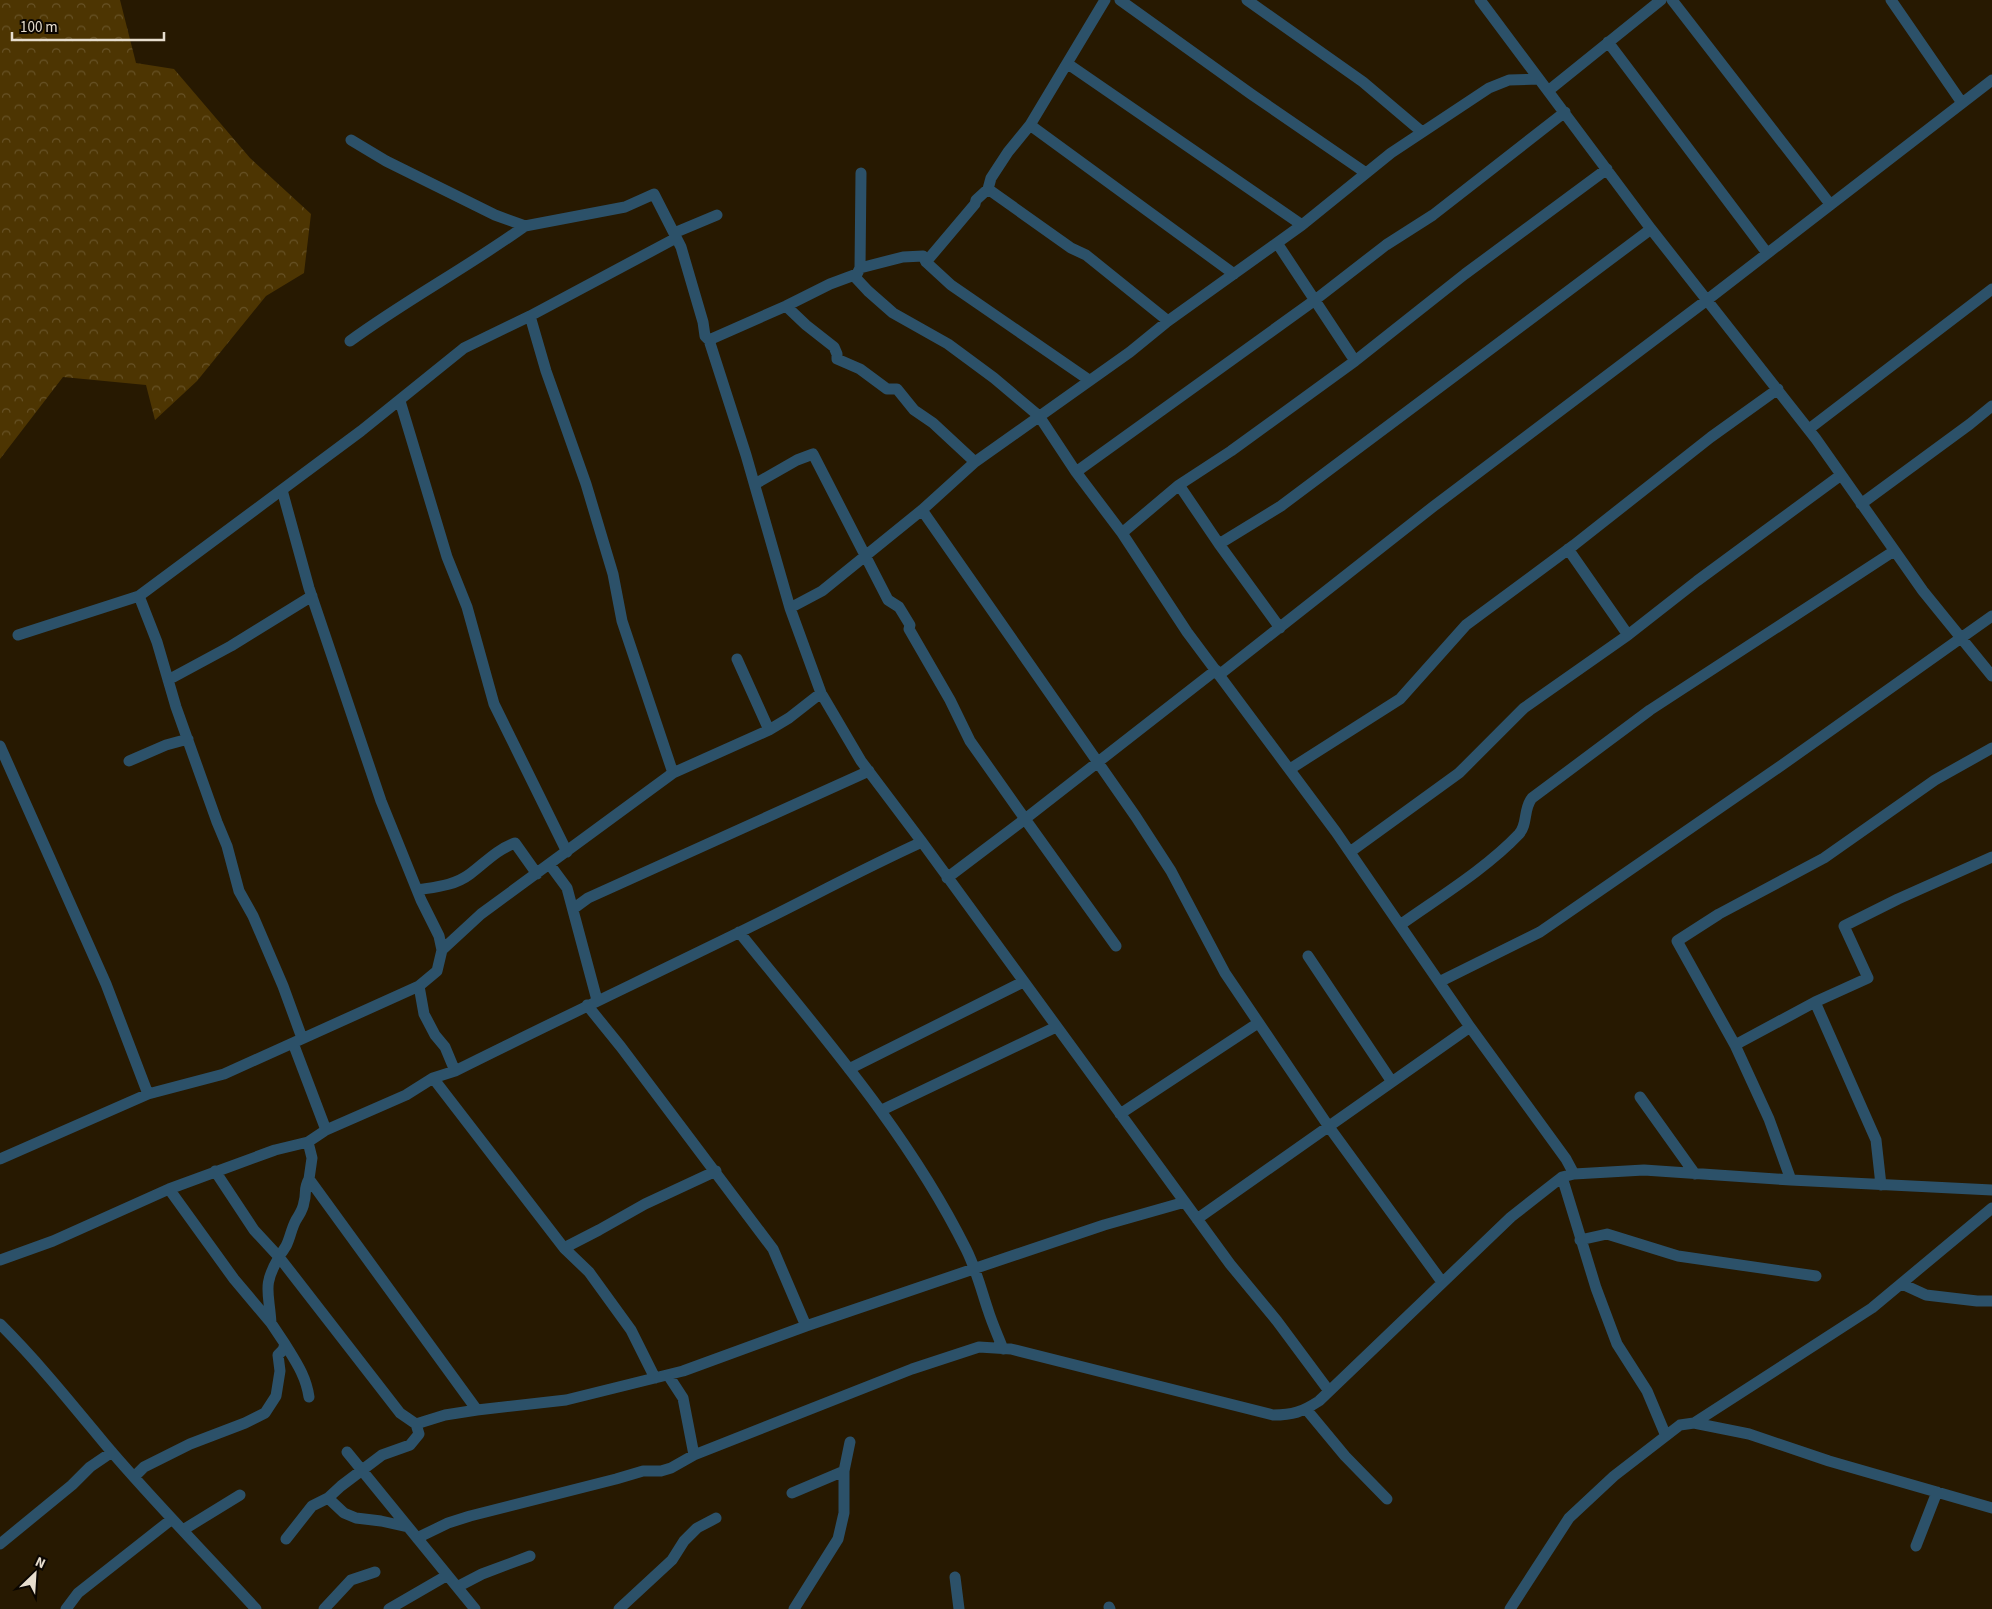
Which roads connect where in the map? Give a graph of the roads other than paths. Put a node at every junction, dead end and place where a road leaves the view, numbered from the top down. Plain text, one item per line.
1 (1105, 0) edge
2 (1120, 0) edge
3 (1248, 0) edge
4 (1480, 0) edge
5 (1661, 0) edge
6 (1672, 0) edge
7 (1891, 0) edge
8 (1608, 42) junction
9 (1068, 64) junction
10 (1539, 79) junction
11 (1992, 80) edge
12 (1548, 91) junction
13 (1962, 103) junction
14 (1565, 112) junction
15 (1030, 125) junction
16 (1422, 132) junction
17 (352, 140) dead end
18 (1607, 169) junction
19 (860, 173) dead end
20 (1366, 173) junction
21 (988, 189) junction
22 (1830, 204) junction
23 (717, 215) dead end
24 (1302, 225) junction
25 (524, 226) junction
26 (1651, 229) junction
27 (675, 235) junction
28 (1277, 243) junction
29 (1767, 253) junction
30 (926, 262) junction
31 (857, 272) junction
32 (1234, 274) junction
33 (1992, 289) edge
34 (1315, 300) junction
35 (1707, 300) junction
36 (786, 306) junction
37 (530, 316) junction
38 (1168, 321) junction
39 (709, 340) junction
40 (350, 341) dead end
41 (1355, 361) junction
42 (1089, 380) junction
43 (1778, 389) junction
44 (400, 401) junction
45 (1992, 406) edge
46 (1039, 416) junction
47 (1809, 430) junction
48 (975, 462) junction
49 (1076, 472) junction
50 (1841, 475) junction
51 (755, 484) junction
52 (1179, 486) junction
53 (282, 490) junction
54 (1861, 504) junction
55 (922, 510) junction
56 (1122, 533) junction
57 (1219, 544) junction
58 (1568, 549) junction
59 (1894, 551) junction
60 (864, 556) junction
61 (139, 596) junction
62 (312, 596) junction
63 (790, 608) junction
64 (1992, 616) edge
65 (1280, 628) junction
66 (18, 635) dead end
67 (1628, 635) junction
68 (1961, 638) junction
69 (737, 659) dead end
70 (1218, 672) junction
71 (1992, 676) edge
72 (168, 680) junction
73 (821, 693) junction
74 (769, 730) junction
75 (188, 739) junction
76 (0, 746) edge
77 (1992, 748) edge
78 (130, 761) dead end
79 (1098, 762) junction
80 (1290, 769) junction
81 (869, 771) junction
82 (674, 773) junction
83 (1025, 818) junction
84 (922, 842) junction
85 (567, 852) junction
86 (1350, 852) junction
87 (1992, 858) edge
88 (550, 865) junction
89 (537, 874) junction
90 (947, 878) junction
91 (416, 890) junction
92 (573, 909) junction
93 (1400, 925) junction
94 (739, 932) junction
95 (1116, 946) dead end
96 (442, 950) junction
97 (1308, 956) dead end
98 (1023, 982) junction
99 (1439, 982) junction
100 (419, 986) junction
101 (1815, 1002) junction
102 (592, 1003) junction
103 (1258, 1023) junction
104 (1056, 1027) junction
105 (1470, 1027) junction
106 (297, 1041) junction
107 (1735, 1046) junction
108 (849, 1069) junction
109 (454, 1071) junction
110 (433, 1078) junction
111 (1392, 1082) junction
112 (148, 1094) junction
113 (1640, 1097) dead end
114 (882, 1110) junction
115 (1120, 1114) junction
116 (1329, 1128) junction
117 (326, 1130) junction
118 (308, 1142) junction
119 (0, 1159) edge
120 (215, 1171) junction
121 (716, 1171) junction
122 (1574, 1174) junction
123 (1695, 1174) junction
124 (1562, 1178) junction
125 (309, 1179) junction
126 (1791, 1180) junction
127 (1881, 1185) junction
128 (169, 1189) junction
129 (1992, 1190) edge
130 (1185, 1202) junction
131 (1992, 1208) edge
132 (1197, 1218) junction
133 (1580, 1240) junction
134 (564, 1248) junction
135 (279, 1256) junction
136 (0, 1260) edge
137 (975, 1268) junction
138 (1816, 1276) dead end
139 (1442, 1282) junction
140 (1902, 1284) junction
141 (1992, 1301) edge
142 (271, 1323) junction
143 (0, 1324) edge
144 (806, 1326) junction
145 (285, 1344) junction
146 (1003, 1348) junction
147 (668, 1375) junction
148 (655, 1378) junction
149 (1329, 1391) junction
150 (309, 1397) dead end
151 (1306, 1409) junction
152 (477, 1410) junction
153 (1694, 1423) junction
154 (416, 1424) junction
155 (1666, 1436) junction
156 (850, 1442) dead end
157 (112, 1452) junction
158 (347, 1452) dead end
159 (694, 1455) junction
160 (362, 1471) junction
161 (844, 1471) junction
162 (134, 1477) junction
163 (1937, 1492) junction
164 (792, 1493) dead end
165 (240, 1495) dead end
166 (328, 1498) junction
167 (1387, 1499) dead end
168 (1992, 1508) edge
169 (716, 1518) dead end
170 (172, 1519) junction
171 (408, 1527) junction
172 (183, 1530) junction
173 (286, 1538) dead end
174 (417, 1538) junction
175 (0, 1544) edge
176 (1916, 1546) dead end
177 (530, 1556) dead end
178 (375, 1572) dead end
179 (446, 1576) junction
180 (955, 1577) dead end
181 (457, 1587) junction
182 (66, 1609) edge
183 (256, 1609) edge
184 (324, 1609) edge
185 (389, 1609) edge
186 (475, 1609) edge
187 (619, 1609) edge
188 (794, 1609) edge
189 (959, 1609) edge
190 (1510, 1609) edge

1 - 9 street
2 - 20 street
3 - 16 street
4 - 10 street
5 - 8 street
6 - 22 street
7 - 13 street
8 - 12 street
8 - 29 street
9 - 15 street
9 - 24 street
10 - 12 street
10 - 16 street
11 - 13 street
12 - 14 street
13 - 22 street
14 - 18 street
14 - 34 street
15 - 21 street
15 - 32 street
16 - 20 street
17 - 25 street
18 - 26 street
18 - 41 street
19 - 31 street
20 - 24 street
21 - 30 street
21 - 38 street
22 - 29 street
23 - 27 street
24 - 28 street
25 - 27 street
25 - 40 street
26 - 35 street
26 - 57 street
27 - 37 street
27 - 39 street
28 - 32 street
28 - 34 street
29 - 35 street
30 - 31 street
30 - 42 street
31 - 36 street
31 - 46 street
32 - 38 street
33 - 47 street
34 - 41 street
34 - 49 street
35 - 43 street
35 - 65 street
36 - 39 street
36 - 48 street
37 - 44 street
37 - 82 street
38 - 42 street
39 - 51 street
41 - 52 street
42 - 46 street
43 - 47 street
43 - 58 street
44 - 53 street
44 - 85 street
45 - 54 street
46 - 48 street
46 - 49 street
47 - 50 street
48 - 55 street
49 - 56 street
50 - 54 street
50 - 67 street
51 - 60 street
51 - 63 street
52 - 56 street
52 - 57 street
53 - 61 street
53 - 62 street
54 - 59 street
55 - 60 street
55 - 79 street
56 - 70 street
57 - 65 street
58 - 67 street
58 - 80 street
59 - 68 street
59 - 93 street
60 - 63 street
60 - 83 street
61 - 66 street
61 - 72 street
62 - 72 street
62 - 91 street
63 - 73 street
64 - 68 street
65 - 70 street
67 - 86 street
68 - 71 street
68 - 99 street
69 - 74 street
70 - 79 street
70 - 80 street
72 - 75 street
73 - 74 street
73 - 81 street
74 - 82 street
75 - 78 street
75 - 106 street
76 - 112 street
77 - 107 street
79 - 83 street
79 - 103 street
80 - 86 street
81 - 84 street
81 - 92 street
82 - 85 street
83 - 90 street
83 - 95 street
84 - 90 street
84 - 94 street
85 - 88 street
86 - 93 street
87 - 101 street
88 - 89 street
88 - 92 street
89 - 91 street
89 - 96 street
90 - 98 street
91 - 96 street
92 - 102 street
93 - 99 street
94 - 102 street
94 - 108 street
96 - 100 street
97 - 111 street
98 - 104 street
98 - 108 street
99 - 105 street
100 - 106 street
100 - 109 street
101 - 107 street
101 - 127 street
102 - 109 street
102 - 121 street
103 - 115 street
103 - 116 street
104 - 114 street
104 - 115 street
105 - 111 street
105 - 122 street
106 - 112 street
106 - 117 street
107 - 126 street
108 - 114 street
109 - 110 street
110 - 117 street
110 - 134 street
111 - 116 street
112 - 119 street
113 - 123 street
114 - 137 street
115 - 130 street
116 - 132 street
116 - 139 street
117 - 118 street
118 - 120 street
118 - 125 street
120 - 128 street
120 - 135 street
121 - 134 street
121 - 144 street
122 - 123 street
122 - 124 street
123 - 126 street
124 - 133 street
124 - 139 street
125 - 135 street
125 - 152 street
126 - 127 street
127 - 129 street
128 - 136 street
128 - 142 street
130 - 132 street
130 - 137 street
131 - 140 street
132 - 149 street
133 - 138 street
133 - 155 street
134 - 148 street
135 - 142 street
135 - 154 street
137 - 144 street
137 - 146 street
139 - 149 street
140 - 141 street
140 - 153 street
142 - 145 street
143 - 157 street
144 - 147 street
145 - 150 street
145 - 162 street
146 - 151 street
146 - 159 street
147 - 148 street
147 - 159 street
148 - 152 street
149 - 151 street
151 - 167 street
152 - 154 street
153 - 155 street
153 - 163 street
154 - 160 street
155 - 190 street
156 - 161 street
157 - 162 street
157 - 175 street
158 - 160 street
159 - 174 street
160 - 166 street
160 - 171 street
161 - 164 street
161 - 188 street
162 - 170 street
163 - 168 street
163 - 176 street
165 - 172 street
166 - 171 street
166 - 173 street
169 - 187 street
170 - 172 street
170 - 182 street
171 - 174 street
172 - 183 street
174 - 179 street
177 - 181 street
178 - 184 street
179 - 181 street
179 - 185 street
180 - 189 street
181 - 186 street

